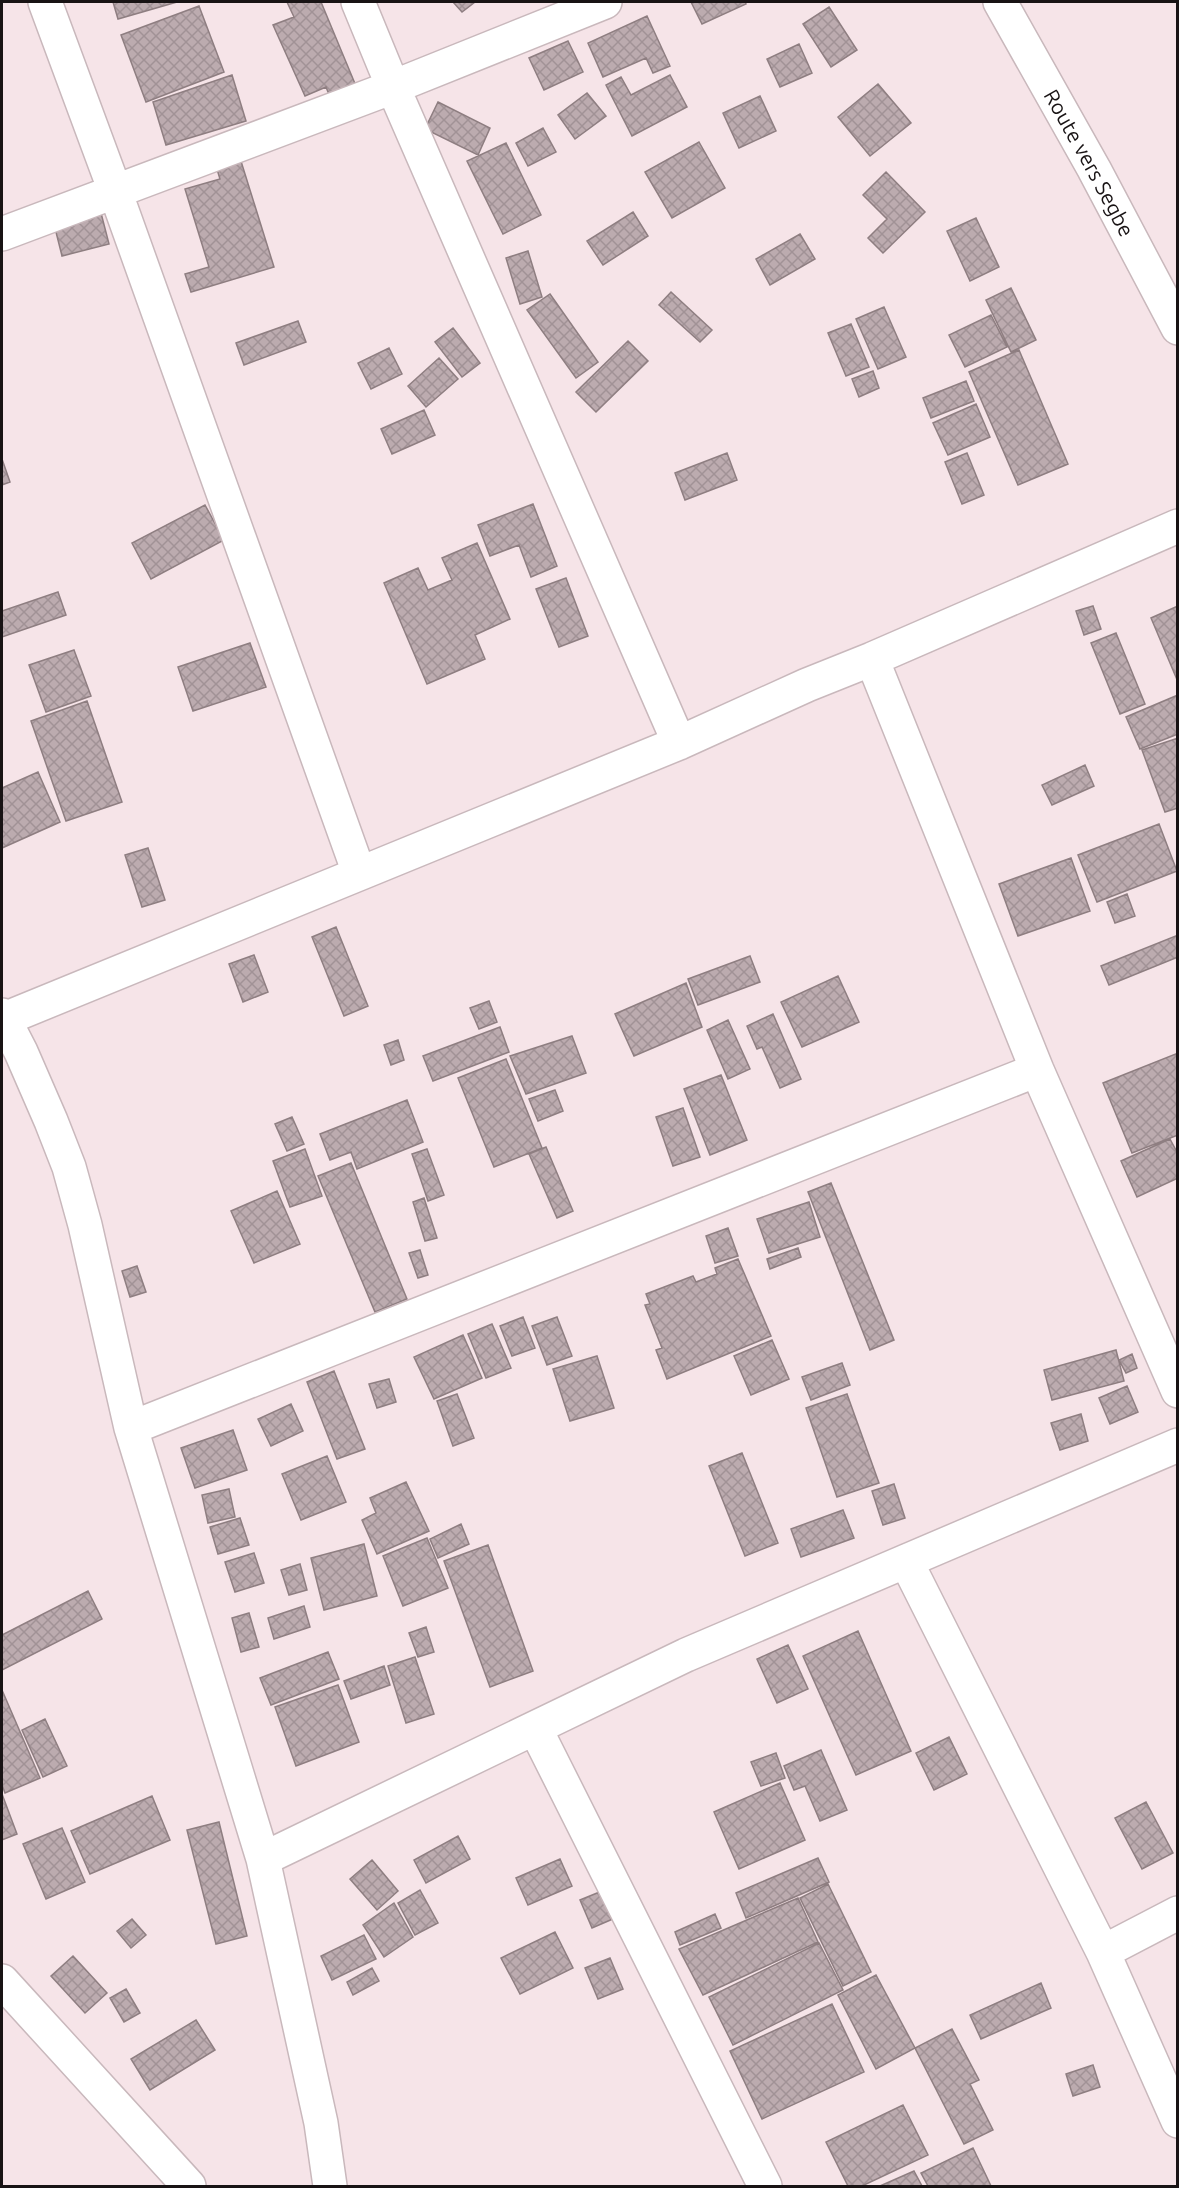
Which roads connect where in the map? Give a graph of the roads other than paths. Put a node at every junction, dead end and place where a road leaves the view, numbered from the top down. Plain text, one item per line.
1 (45, 2) edge
2 (358, 2) edge
3 (605, 2) edge
4 (1000, 2) edge
5 (393, 87) junction
6 (115, 191) junction
7 (2, 234) edge
8 (1178, 328) edge
9 (1178, 525) edge
10 (872, 659) junction
11 (679, 743) junction
12 (360, 873) junction
13 (2, 1018) edge
14 (1037, 1070) junction
15 (1178, 1390) edge
16 (130, 1428) junction
17 (1178, 1445) edge
18 (906, 1561) junction
19 (534, 1728) junction
20 (263, 1859) junction
21 (1178, 1913) edge
22 (1103, 1952) junction
23 (2, 1981) edge
24 (1178, 2121) edge
25 (189, 2187) edge
26 (330, 2187) edge
27 (765, 2187) edge

1 - 6 street
2 - 5 street
3 - 5 street
4 - 8 street, Route vers Segbe
5 - 6 street
5 - 11 street
6 - 7 street
6 - 12 street
9 - 10 street
10 - 11 street
10 - 14 street
11 - 12 street
12 - 13 street
13 - 16 street
14 - 15 street
14 - 16 street
16 - 20 street
17 - 18 street
18 - 19 street
18 - 22 street
19 - 20 street
19 - 27 street
20 - 26 street
21 - 22 street
22 - 24 street
23 - 25 street

